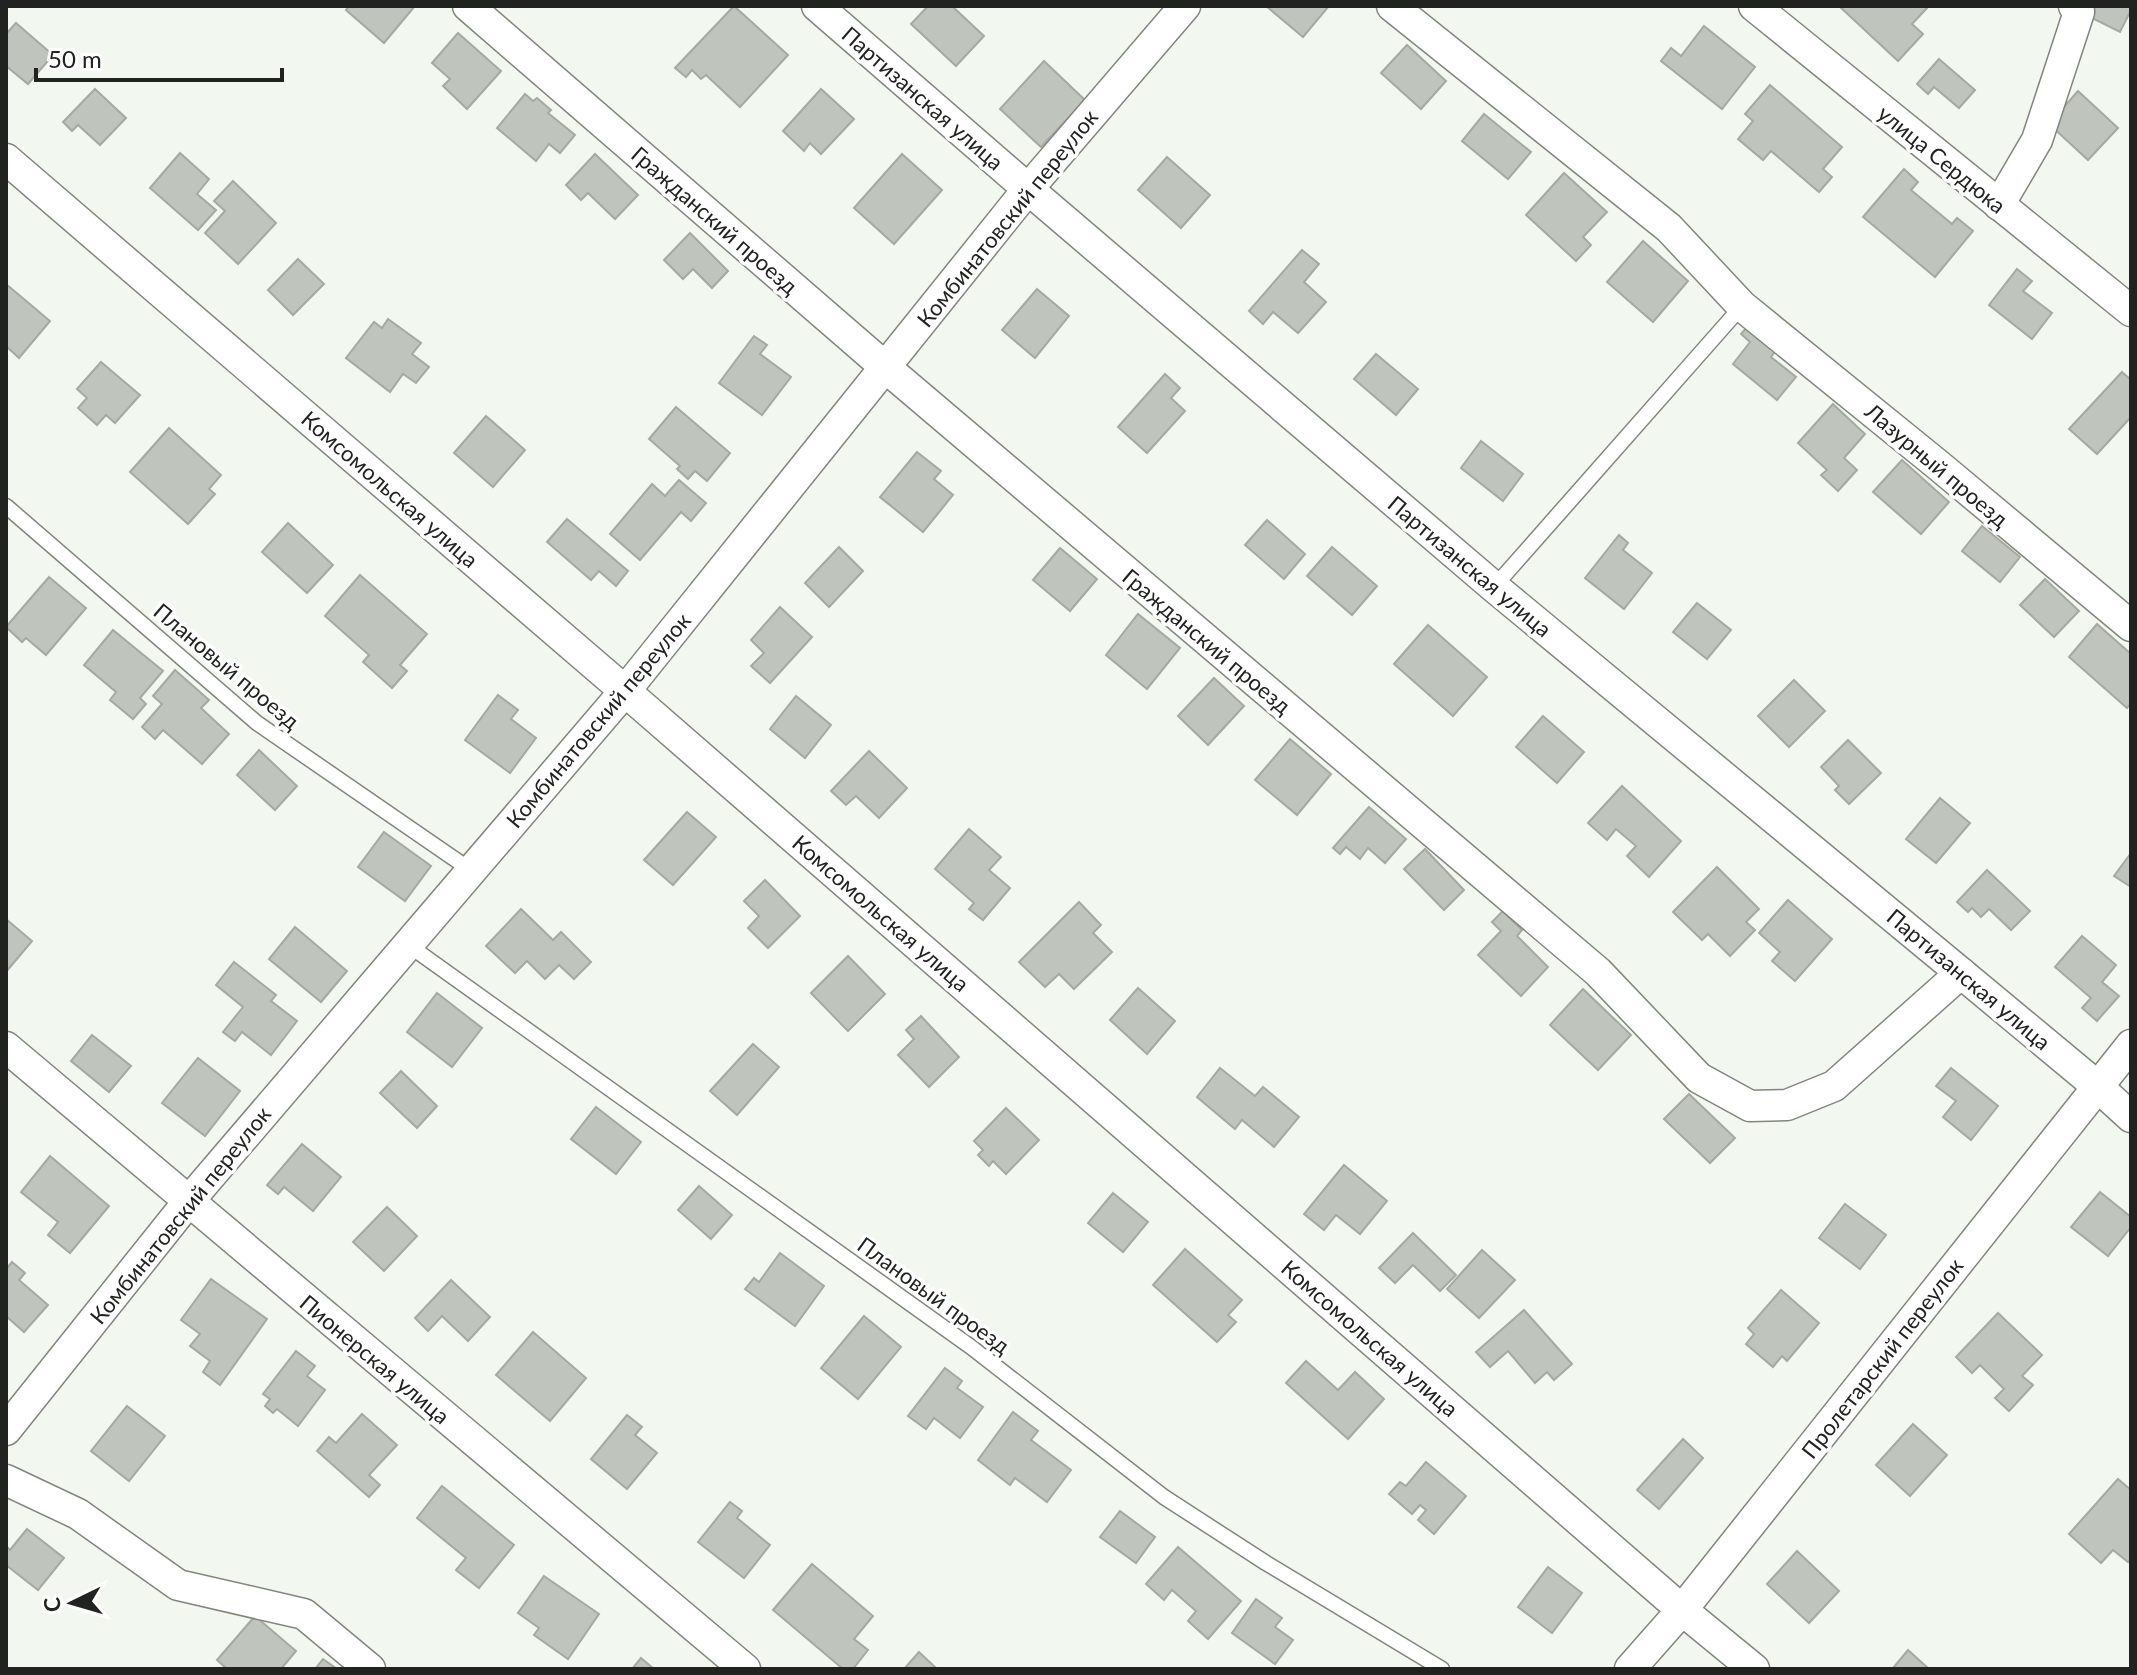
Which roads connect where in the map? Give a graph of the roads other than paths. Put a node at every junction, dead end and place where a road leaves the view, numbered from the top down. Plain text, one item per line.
1 (468, 6) edge
2 (817, 6) edge
3 (1185, 6) edge
4 (1392, 6) edge
5 (1754, 6) edge
6 (2074, 6) edge
7 (6, 159) edge
8 (1028, 189) junction
9 (1999, 205) junction
10 (1742, 306) junction
11 (2131, 311) edge
12 (885, 367) junction
13 (6, 506) edge
14 (1494, 587) junction
15 (2131, 626) edge
16 (625, 691) junction
17 (472, 871) junction
18 (407, 944) junction
19 (1961, 973) junction
20 (2131, 1045) edge
21 (6, 1047) edge
22 (2097, 1086) junction
23 (2131, 1117) edge
24 (188, 1202) junction
25 (6, 1430) edge
26 (6, 1480) edge
27 (1682, 1610) junction
28 (370, 1669) edge
29 (745, 1669) edge
30 (1442, 1669) edge
31 (1630, 1669) edge
32 (1754, 1669) edge

1 - 12 street, Гражданский проезд
2 - 8 street, Партизанская улица
3 - 8 street, Комбинатовский переулок
4 - 10 street, Лазурный проезд
5 - 9 street, улица Сердюка
6 - 9 street
7 - 16 street, Комсомольская улица
8 - 12 street, Комбинатовский переулок
8 - 14 street, Партизанская улица
9 - 11 street, улица Сердюка
10 - 14 lane
10 - 15 street, Лазурный проезд
12 - 16 street, Комбинатовский переулок
12 - 19 street, Гражданский проезд
13 - 17 lane, Плановый проезд
14 - 19 street, Партизанская улица
16 - 17 street, Комбинатовский переулок
16 - 27 street, Комсомольская улица
17 - 18 street, Комбинатовский переулок
18 - 24 street, Комбинатовский переулок
18 - 30 lane, Плановый проезд
19 - 22 street, Партизанская улица
20 - 22 street, Пролетарский переулок
21 - 24 street, Пионерская улица
22 - 23 street, Партизанская улица
22 - 27 street, Пролетарский переулок
24 - 25 street, Комбинатовский переулок
24 - 29 street, Пионерская улица
26 - 28 street
27 - 31 street, Пролетарский переулок
27 - 32 street, Комсомольская улица

